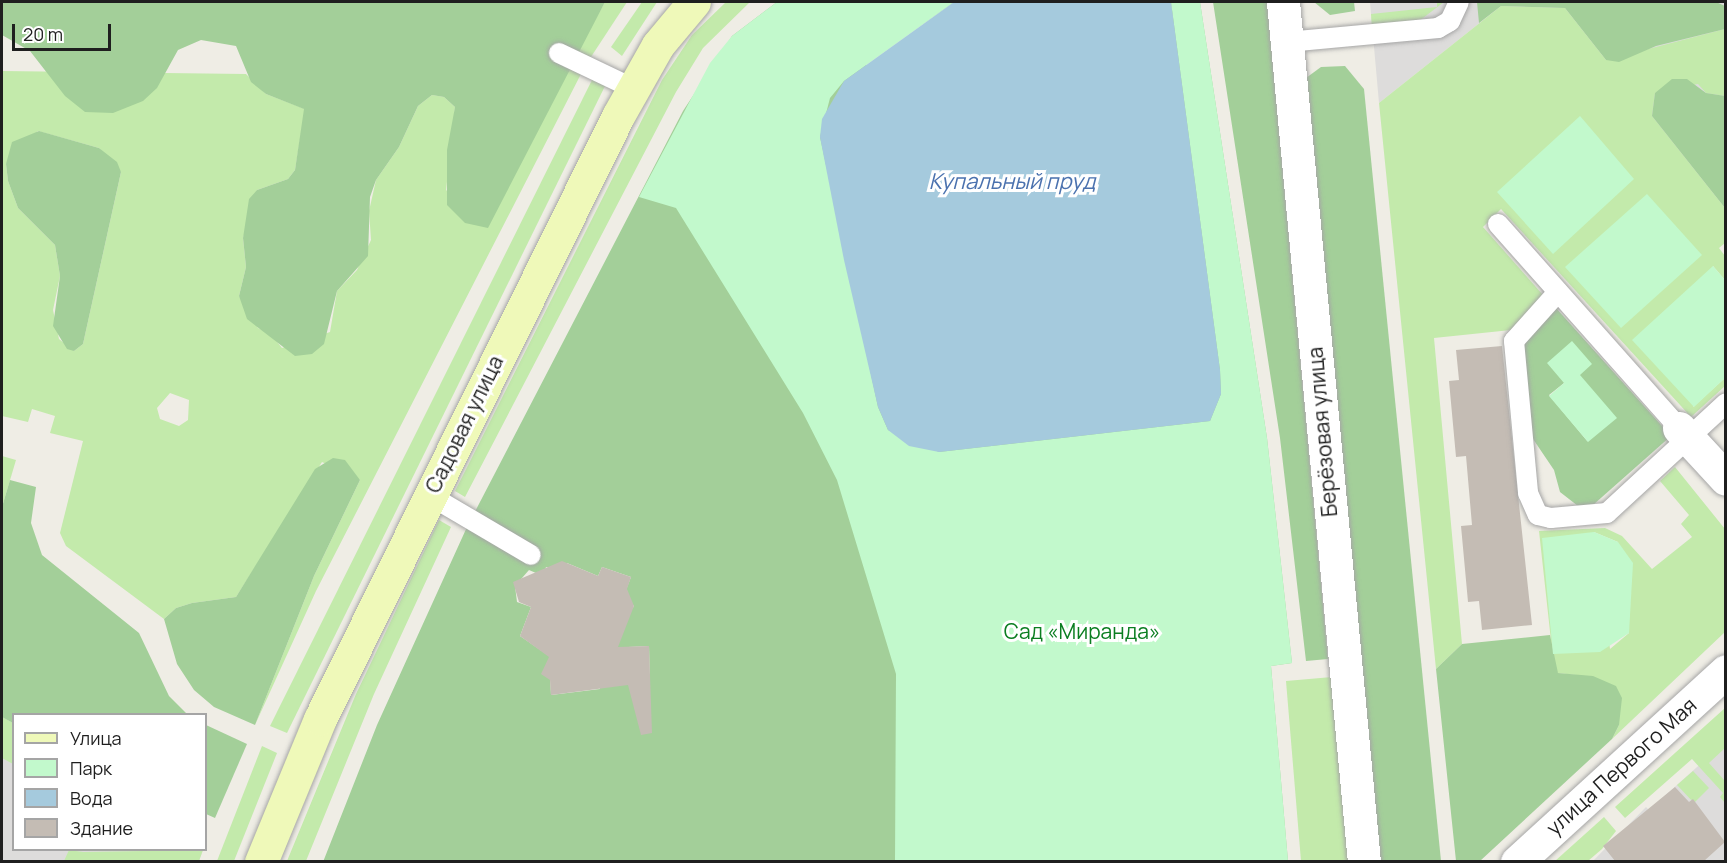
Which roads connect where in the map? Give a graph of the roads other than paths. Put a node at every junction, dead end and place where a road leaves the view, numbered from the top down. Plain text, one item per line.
1 (694, 2) edge
2 (1282, 2) edge
3 (1459, 2) edge
4 (1287, 42) junction
5 (560, 53) dead end
6 (632, 88) junction
7 (1497, 224) dead end
8 (1558, 292) junction
9 (1725, 403) edge
10 (1684, 433) junction
11 (1725, 478) edge
12 (429, 495) junction
13 (531, 555) dead end
14 (1725, 671) edge
15 (261, 861) edge
16 (1364, 861) edge
17 (1518, 861) edge

1 - 6 main road, Садовая улица
2 - 4 street, Берёзовая улица
3 - 4 lane
4 - 16 street, Берёзовая улица
5 - 6 lane
6 - 12 main road, Садовая улица
7 - 8 lane
8 - 10 lane
8 - 10 lane
9 - 10 lane
10 - 11 street
12 - 13 lane
12 - 15 main road, Садовая улица
14 - 17 street, улица Первого Мая

